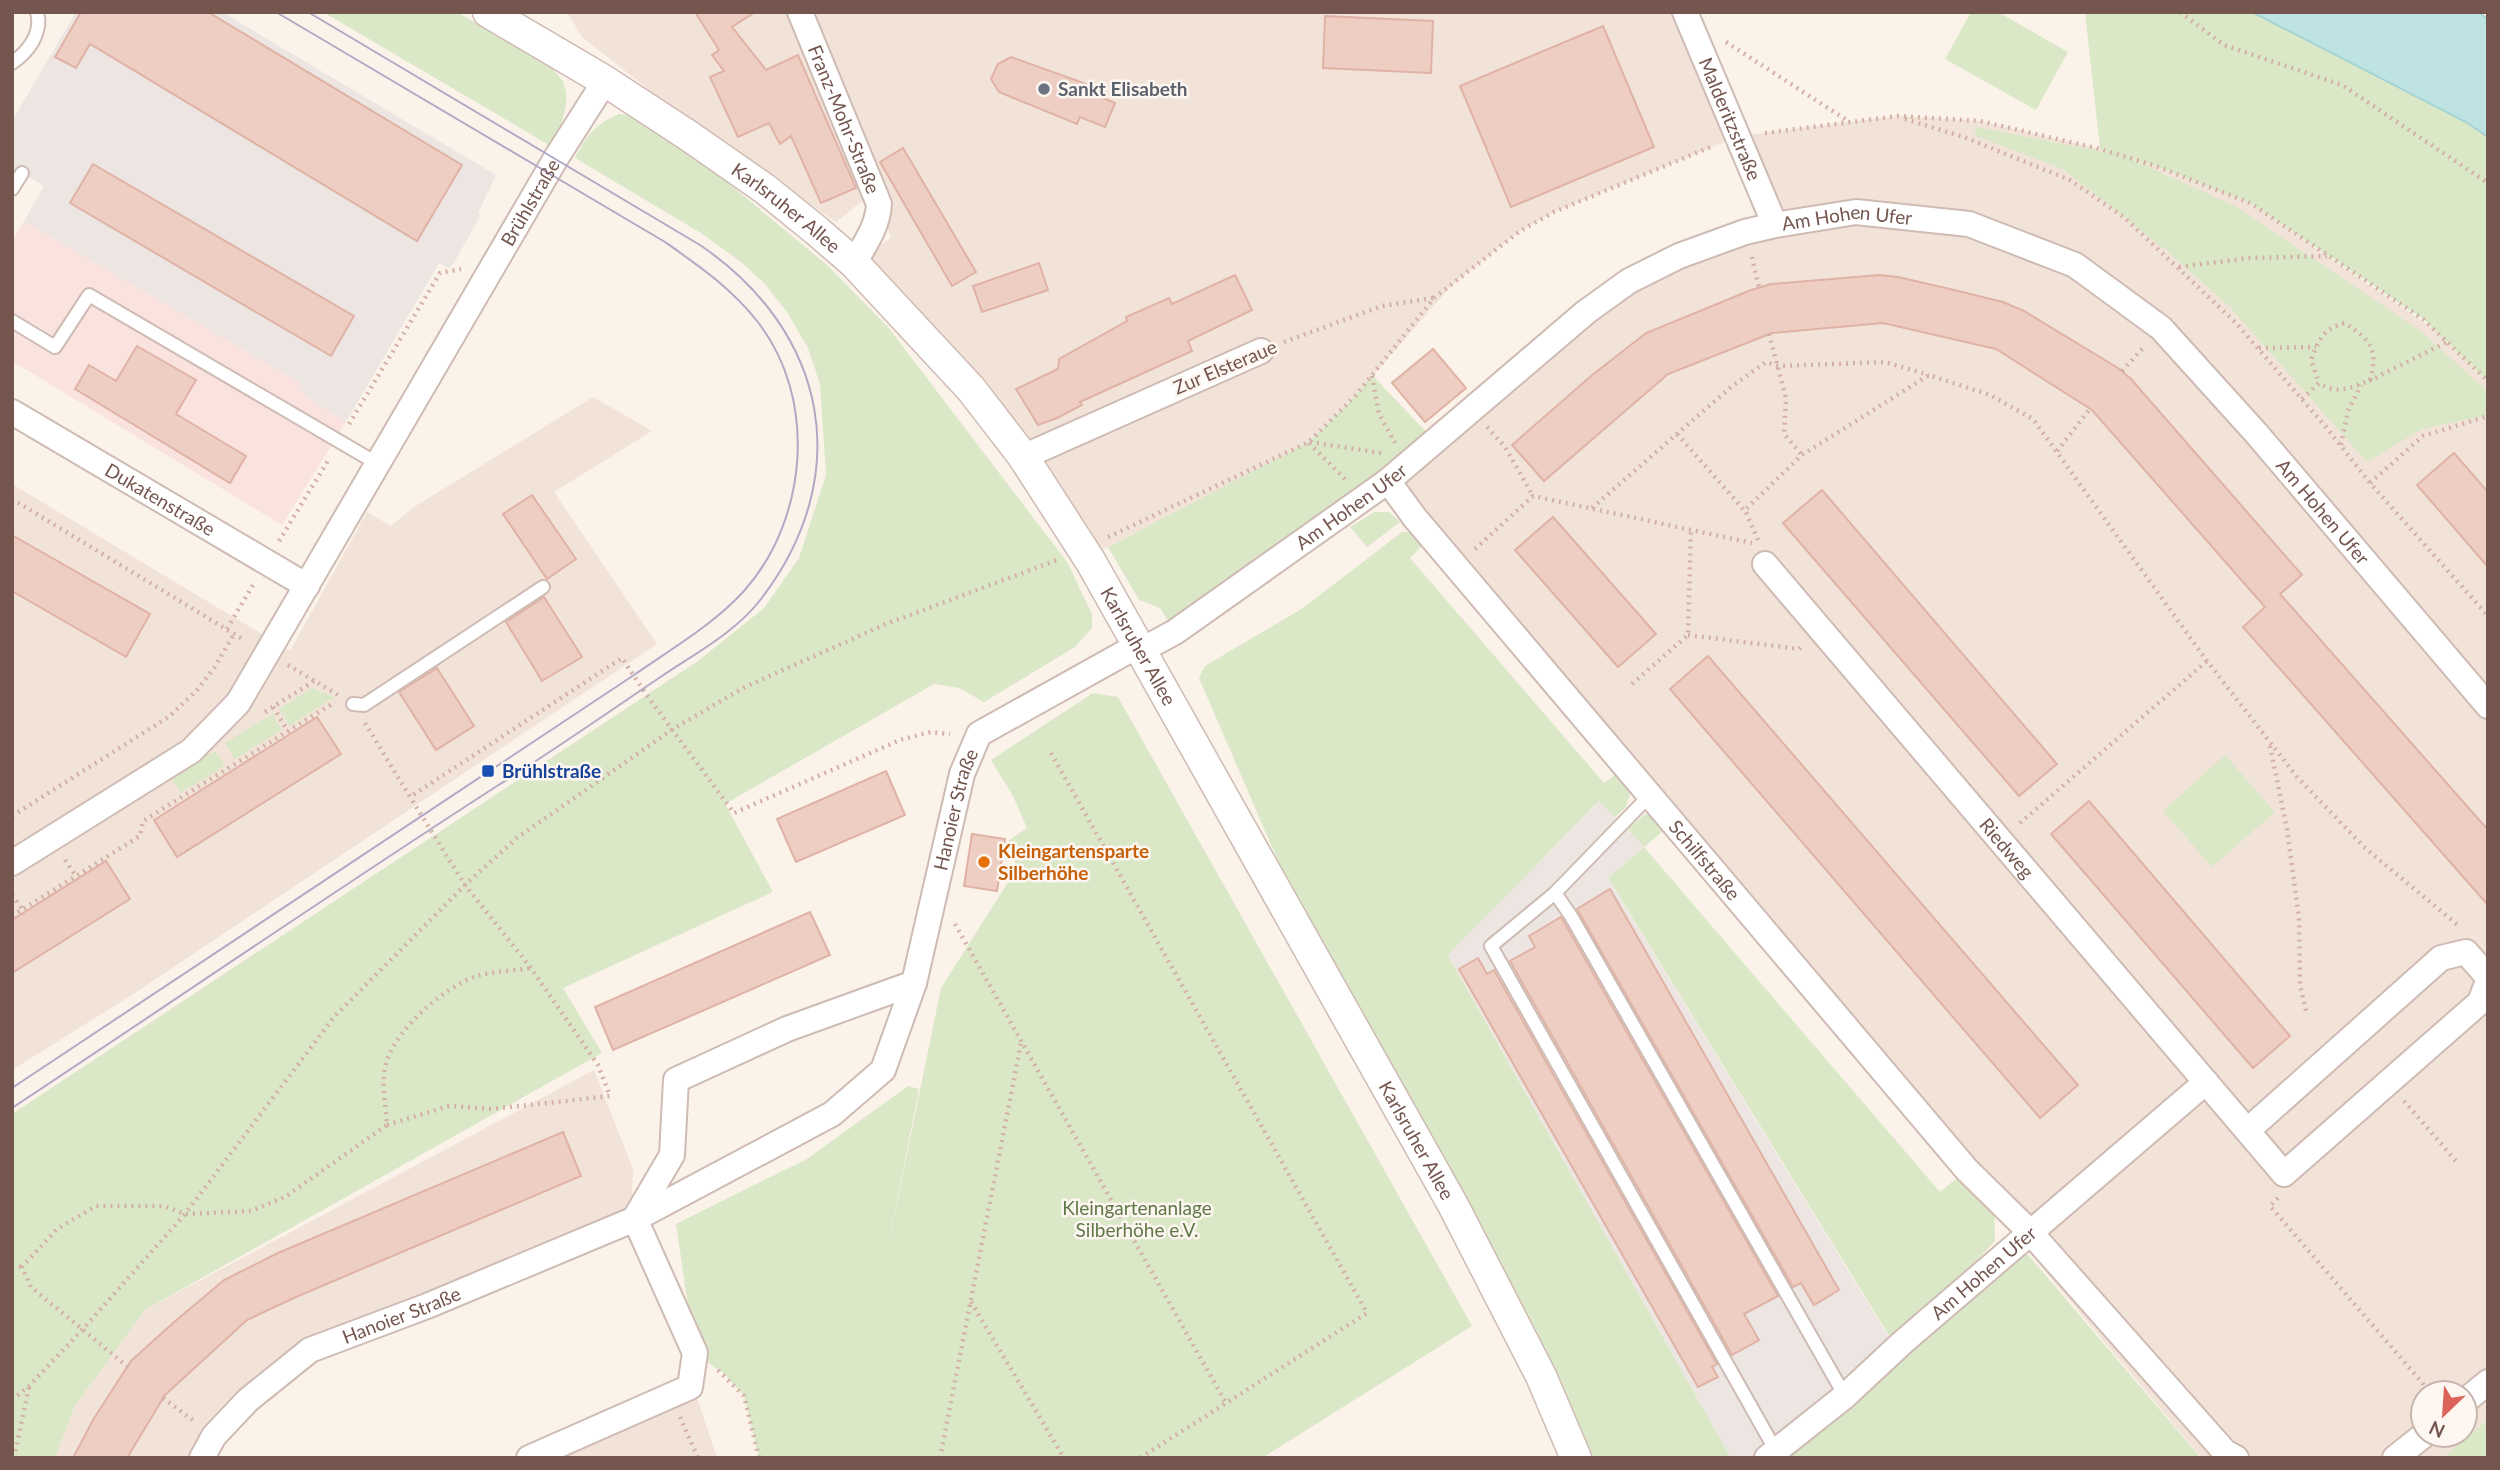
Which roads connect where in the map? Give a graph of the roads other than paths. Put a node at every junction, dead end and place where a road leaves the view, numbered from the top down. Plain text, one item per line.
1 (37, 12) edge
2 (488, 12) edge
3 (800, 12) edge
4 (1686, 14) edge
5 (519, 20) edge
6 (12, 63) edge
7 (605, 81) junction
8 (22, 173) dead end
9 (12, 189) edge
10 (1775, 225) junction
11 (854, 263) junction
12 (12, 321) edge
13 (1261, 351) road end
14 (12, 412) edge
15 (1023, 457) junction
16 (378, 464) junction
17 (1388, 481) junction
18 (1765, 564) dead end
19 (307, 586) junction
20 (543, 587) dead end
21 (1139, 648) junction
22 (353, 704) road end
23 (2488, 706) edge
24 (1651, 794) junction
25 (12, 863) edge
26 (1555, 893) junction
27 (2488, 979) edge
28 (914, 982) junction
29 (2206, 1082) junction
30 (2248, 1130) junction
31 (635, 1219) junction
32 (2030, 1231) junction
33 (1845, 1396) junction
34 (208, 1447) edge
35 (2409, 1447) edge
36 (1772, 1454) edge
37 (529, 1458) edge
38 (1576, 1458) edge
39 (2236, 1458) edge
40 (2395, 1458) edge

1 - 6 lane
2 - 5 street, Karlsruher Allee
3 - 11 street, Franz-Mohr-Straße
4 - 10 street, Malderitzstraße
5 - 7 street, Karlsruher Allee
7 - 11 street, Karlsruher Allee
7 - 16 street, Brühlstraße
8 - 9 lane
10 - 17 street, Am Hohen Ufer
10 - 23 street, Am Hohen Ufer
11 - 15 street, Karlsruher Allee
12 - 16 lane
13 - 15 street, Zur Elsteraue
14 - 19 street, Dukatenstraße
15 - 21 street, Karlsruher Allee
16 - 19 street, Brühlstraße
17 - 21 street, Am Hohen Ufer
17 - 24 street, Schilfstraße
18 - 29 street, Riedweg
19 - 25 street, Brühlstraße
20 - 22 lane
21 - 28 street, Hanoier Straße
21 - 38 street, Karlsruher Allee
24 - 26 lane
24 - 32 street, Schilfstraße
26 - 33 lane
26 - 36 lane
27 - 30 street, Riedweg
27 - 30 street, Riedweg
28 - 31 street, Hanoier Straße
28 - 31 street
29 - 30 street, Riedweg
29 - 32 street
31 - 34 street, Hanoier Straße
31 - 37 street
32 - 33 street, Am Hohen Ufer
32 - 39 street, Am Hohen Ufer
33 - 36 street, Am Hohen Ufer
35 - 40 street

